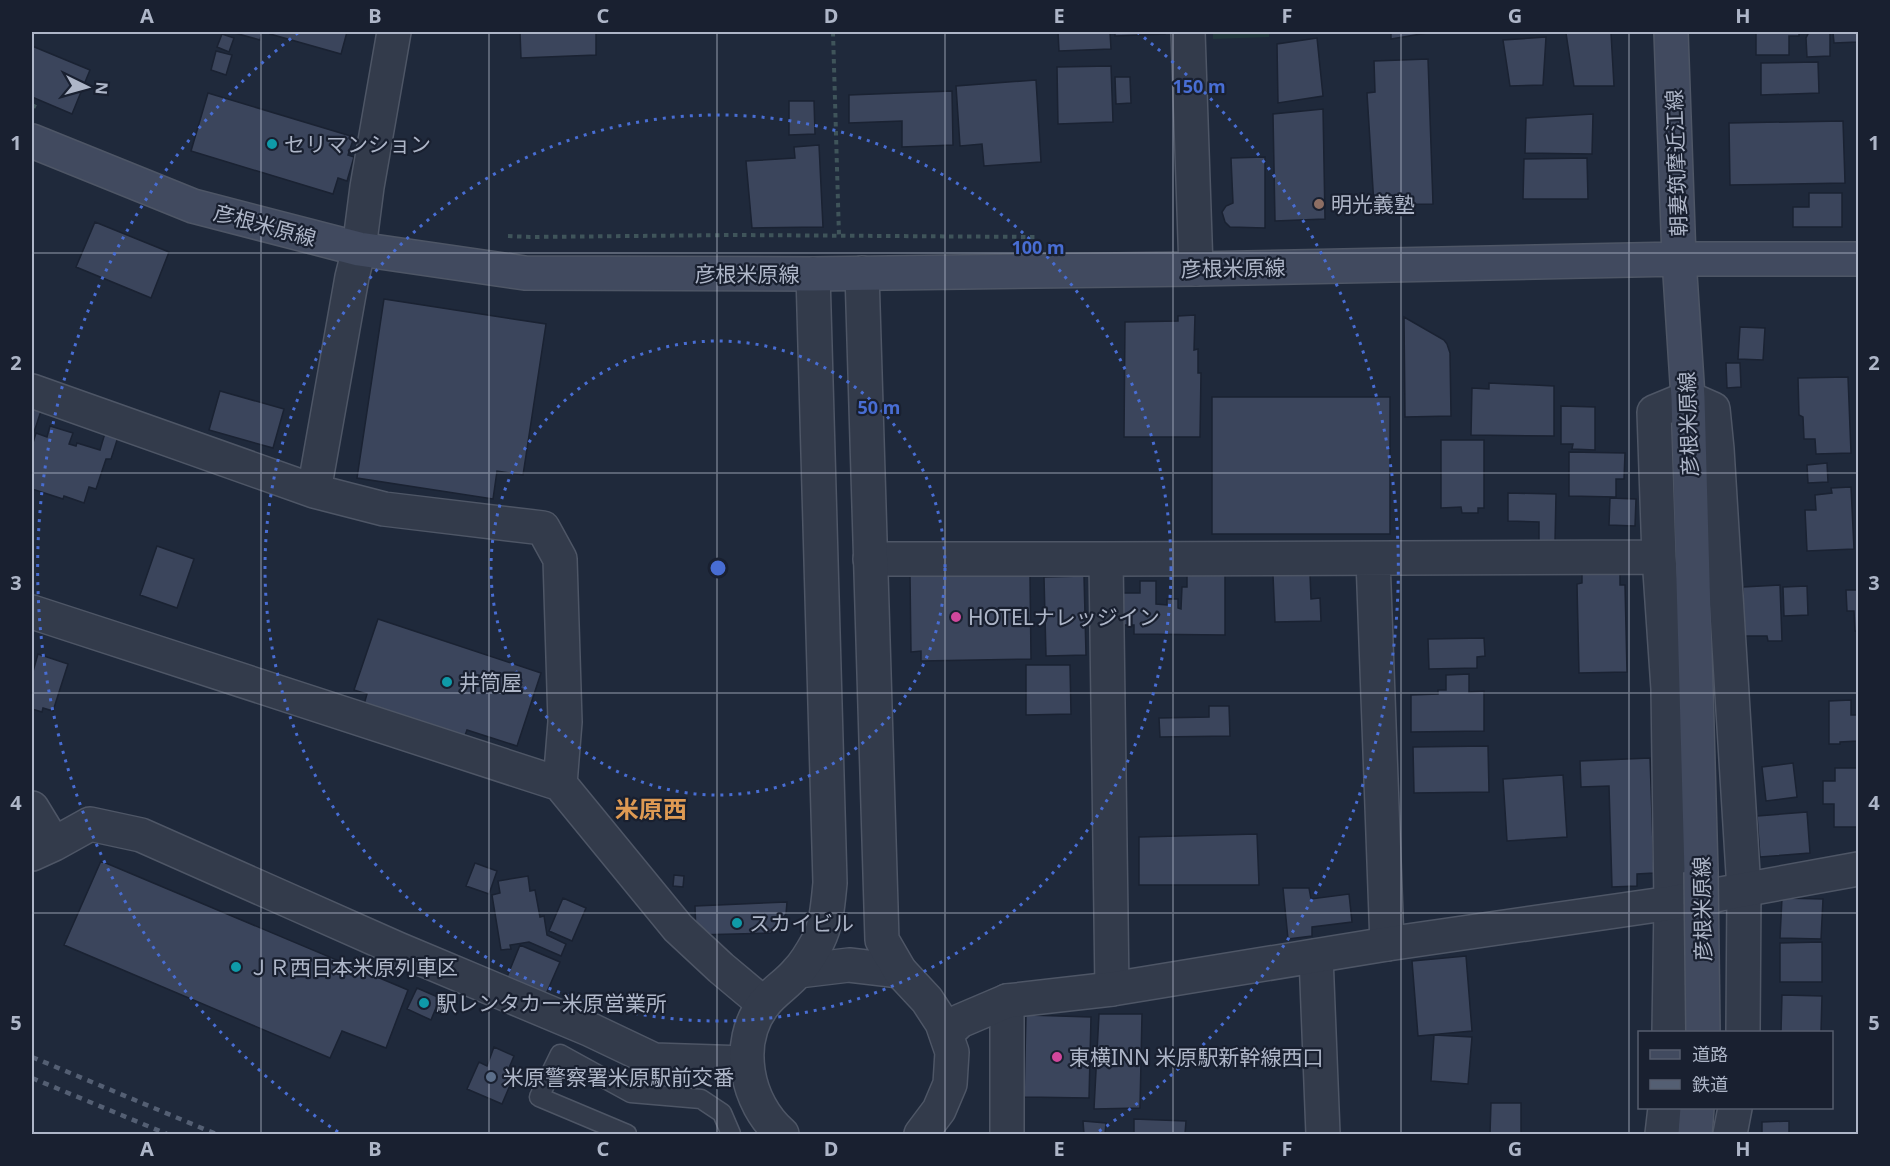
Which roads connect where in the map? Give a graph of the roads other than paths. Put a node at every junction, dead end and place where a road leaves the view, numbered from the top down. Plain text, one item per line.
1 (394, 32) edge
2 (1188, 32) edge
3 (1671, 32) edge
4 (32, 141) edge
5 (359, 249) junction
6 (1679, 259) junction
7 (1858, 259) edge
8 (1196, 269) junction
9 (838, 273) junction
10 (32, 391) edge
11 (1688, 398) junction
12 (314, 491) junction
13 (1659, 557) junction
14 (870, 559) junction
15 (1106, 559) junction
16 (1373, 559) junction
17 (32, 612) edge
18 (560, 784) junction
19 (32, 808) edge
20 (43, 849) edge
21 (1858, 870) edge
22 (1744, 890) junction
23 (1671, 903) junction
24 (1387, 944) junction
25 (1316, 956) junction
26 (900, 970) junction
27 (799, 971) junction
28 (1112, 989) junction
29 (1007, 1000) junction
30 (764, 1004) junction
31 (1670, 1031) edge
32 (1703, 1031) edge
33 (1743, 1031) edge
34 (946, 1034) junction
35 (746, 1063) junction
36 (1665, 1109) edge
37 (1697, 1109) edge
38 (1736, 1109) edge
39 (774, 1132) edge
40 (627, 1134) edge
41 (731, 1134) edge
42 (921, 1134) edge
43 (1007, 1134) edge
44 (1323, 1134) edge
45 (1662, 1134) edge
46 (1695, 1134) edge
47 (1730, 1134) edge

1 - 5 street
2 - 8 street
3 - 6 main road, 朝妻筑摩近江線
4 - 5 main road, 彦根米原線
5 - 9 main road, 彦根米原線
5 - 12 street
6 - 7 main road, 朝妻筑摩近江線
6 - 8 main road, 彦根米原線
6 - 11 main road, 彦根米原線
8 - 9 main road, 彦根米原線
9 - 14 street
9 - 27 street
10 - 12 street
11 - 13 street
11 - 22 street
11 - 32 main road, 彦根米原線, bridge
12 - 18 street
13 - 16 street
13 - 23 street
14 - 15 street
14 - 26 street
15 - 16 street
15 - 28 street
16 - 24 street
17 - 18 street
18 - 30 street
19 - 20 street
20 - 35 street
21 - 22 street
22 - 23 street
22 - 33 street
23 - 24 street
23 - 31 street
24 - 25 street
25 - 28 street
25 - 44 street
26 - 27 street
26 - 34 street
27 - 30 street
28 - 29 street
29 - 34 street
29 - 43 street
30 - 35 street
34 - 42 street
35 - 39 street
36 - 45 street
37 - 46 main road
38 - 47 street
40 - 41 lane

